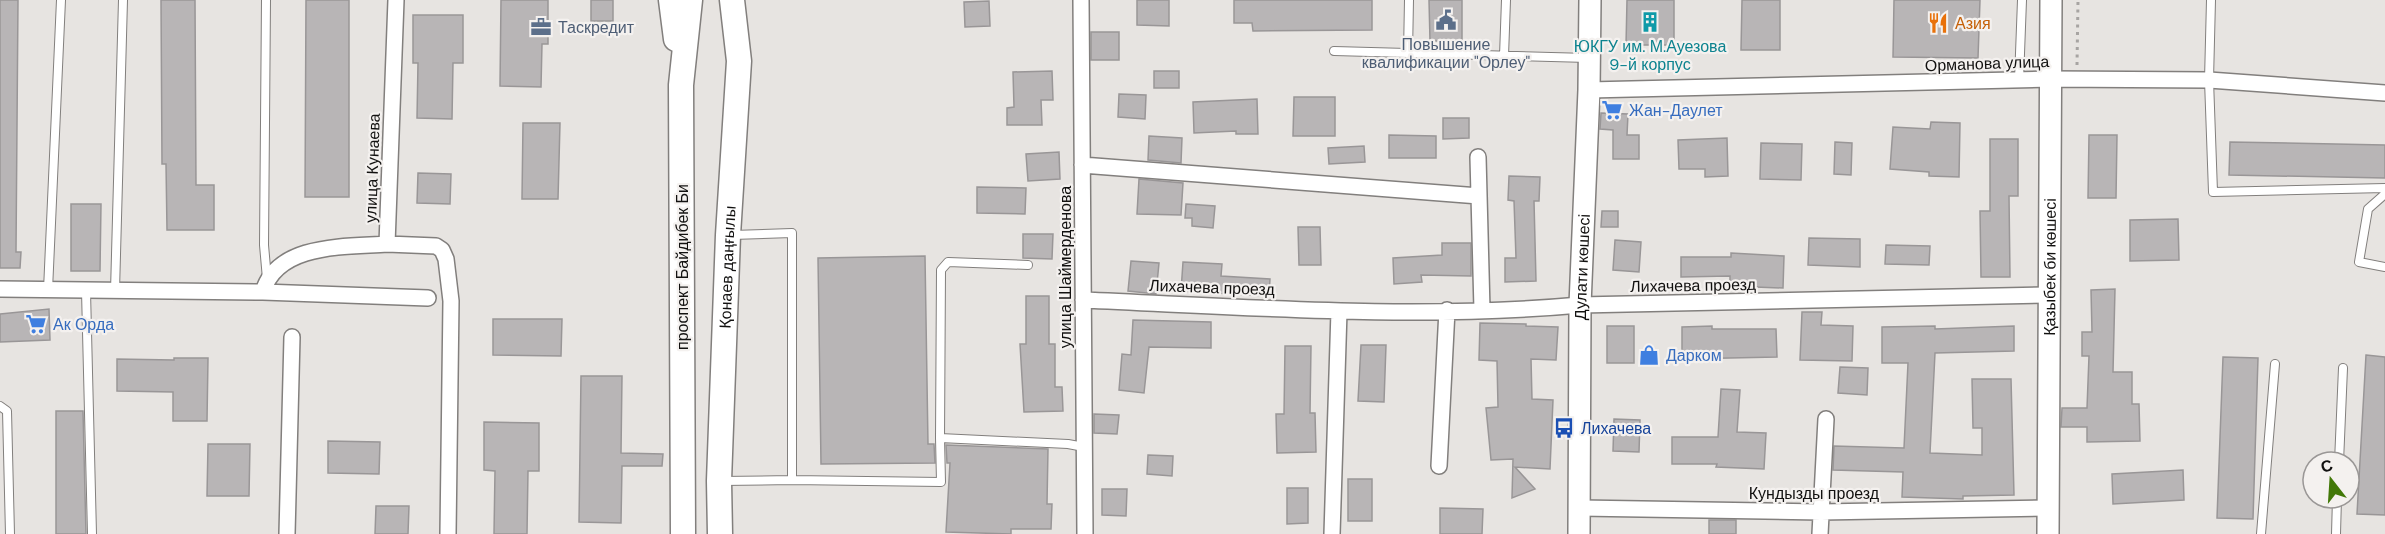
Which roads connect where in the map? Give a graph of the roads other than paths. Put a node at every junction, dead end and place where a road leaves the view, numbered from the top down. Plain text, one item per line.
1 (61, 0) edge
2 (123, 0) edge
3 (266, 0) edge
4 (396, 0) edge
5 (671, 0) edge
6 (690, 0) edge
7 (732, 0) edge
8 (745, 0) edge
9 (1081, 0) edge
10 (1409, 0) edge
11 (1506, 0) edge
12 (1590, 0) edge
13 (2022, 0) edge
14 (2051, 0) edge
15 (2211, 0) edge
16 (1335, 51) dead end
17 (1408, 53) junction
18 (1504, 56) junction
19 (1589, 58) junction
20 (739, 62) junction
21 (2050, 79) junction
22 (2019, 80) junction
23 (2209, 80) junction
24 (681, 85) junction
25 (1589, 90) junction
26 (2385, 93) edge
27 (1478, 157) dead end
28 (1082, 165) junction
29 (2385, 188) edge
30 (2385, 194) edge
31 (1479, 196) junction
32 (728, 236) junction
33 (387, 244) junction
34 (1028, 265) dead end
35 (2385, 267) edge
36 (265, 286) junction
37 (0, 289) edge
38 (48, 290) junction
39 (86, 291) junction
40 (115, 291) junction
41 (2048, 296) junction
42 (428, 298) dead end
43 (1083, 300) junction
44 (1580, 305) junction
45 (1447, 310) junction
46 (1482, 310) junction
47 (1339, 311) junction
48 (292, 337) dead end
49 (2276, 364) dead end
50 (2343, 369) dead end
51 (0, 406) edge
52 (1826, 419) dead end
53 (940, 438) junction
54 (1084, 447) junction
55 (2340, 450) edge
56 (1439, 466) dead end
57 (792, 480) junction
58 (719, 481) junction
59 (1580, 508) junction
60 (2048, 508) junction
61 (2337, 510) edge
62 (1821, 512) junction
63 (10, 534) edge
64 (92, 534) edge
65 (287, 534) edge
66 (448, 534) edge
67 (683, 534) edge
68 (720, 534) edge
69 (1085, 534) edge
70 (1332, 534) edge
71 (1579, 534) edge
72 (1820, 534) edge
73 (2048, 534) edge
74 (2261, 534) edge
75 (2336, 534) edge

1 - 38 lane
2 - 40 lane
3 - 36 lane
4 - 33 street, улица Кунаева
5 - 24 main road
6 - 24 main road, проспект Байдибек Би
7 - 20 main road, Қонаев даңғылы
8 - 20 main road
9 - 28 street, улица Шаймерденова
10 - 17 lane
11 - 18 lane
12 - 19 main road, Дулати көшесі
13 - 22 lane
14 - 21 main road, Қазыбек би көшесі
15 - 23 lane
16 - 17 lane
17 - 18 lane
18 - 19 lane
19 - 25 main road, Дулати көшесі
20 - 32 main road, Қонаев даңғылы
21 - 22 street, Орманова улица
21 - 23 street, Орманова улица
21 - 41 main road, Қазыбек би көшесі
22 - 25 street, Орманова улица
23 - 26 street, Орманова улица
23 - 29 lane
24 - 67 main road, проспект Байдибек Би
25 - 44 main road, Дулати көшесі
27 - 31 street
28 - 31 street
28 - 43 street, улица Шаймерденова
30 - 35 lane
31 - 46 street
32 - 57 lane
32 - 58 main road, Қонаев даңғылы
33 - 36 street, улица Кунаева
33 - 66 street
34 - 53 lane
36 - 40 street
36 - 42 street
37 - 38 street
38 - 39 street
39 - 40 street
39 - 64 lane
41 - 44 street, Лихачева проезд
41 - 60 main road, Қазыбек би көшесі
43 - 47 street, Лихачева проезд
43 - 54 street, улица Шаймерденова
44 - 46 street, Лихачева проезд
44 - 59 main road, Дулати көшесі
45 - 46 street, Лихачева проезд
45 - 47 street, Лихачева проезд
45 - 56 street
47 - 70 street
48 - 65 street
49 - 74 lane
50 - 55 lane
51 - 63 lane
52 - 62 street
53 - 54 lane
53 - 57 lane
54 - 69 street, улица Шаймерденова
57 - 58 lane
58 - 68 main road, Қонаев даңғылы
59 - 62 street, Кундызды проезд
59 - 71 main road, Дулати көшесі
60 - 62 street, Кундызды проезд
60 - 73 main road, Қазыбек би көшесі
61 - 75 lane
62 - 72 street

